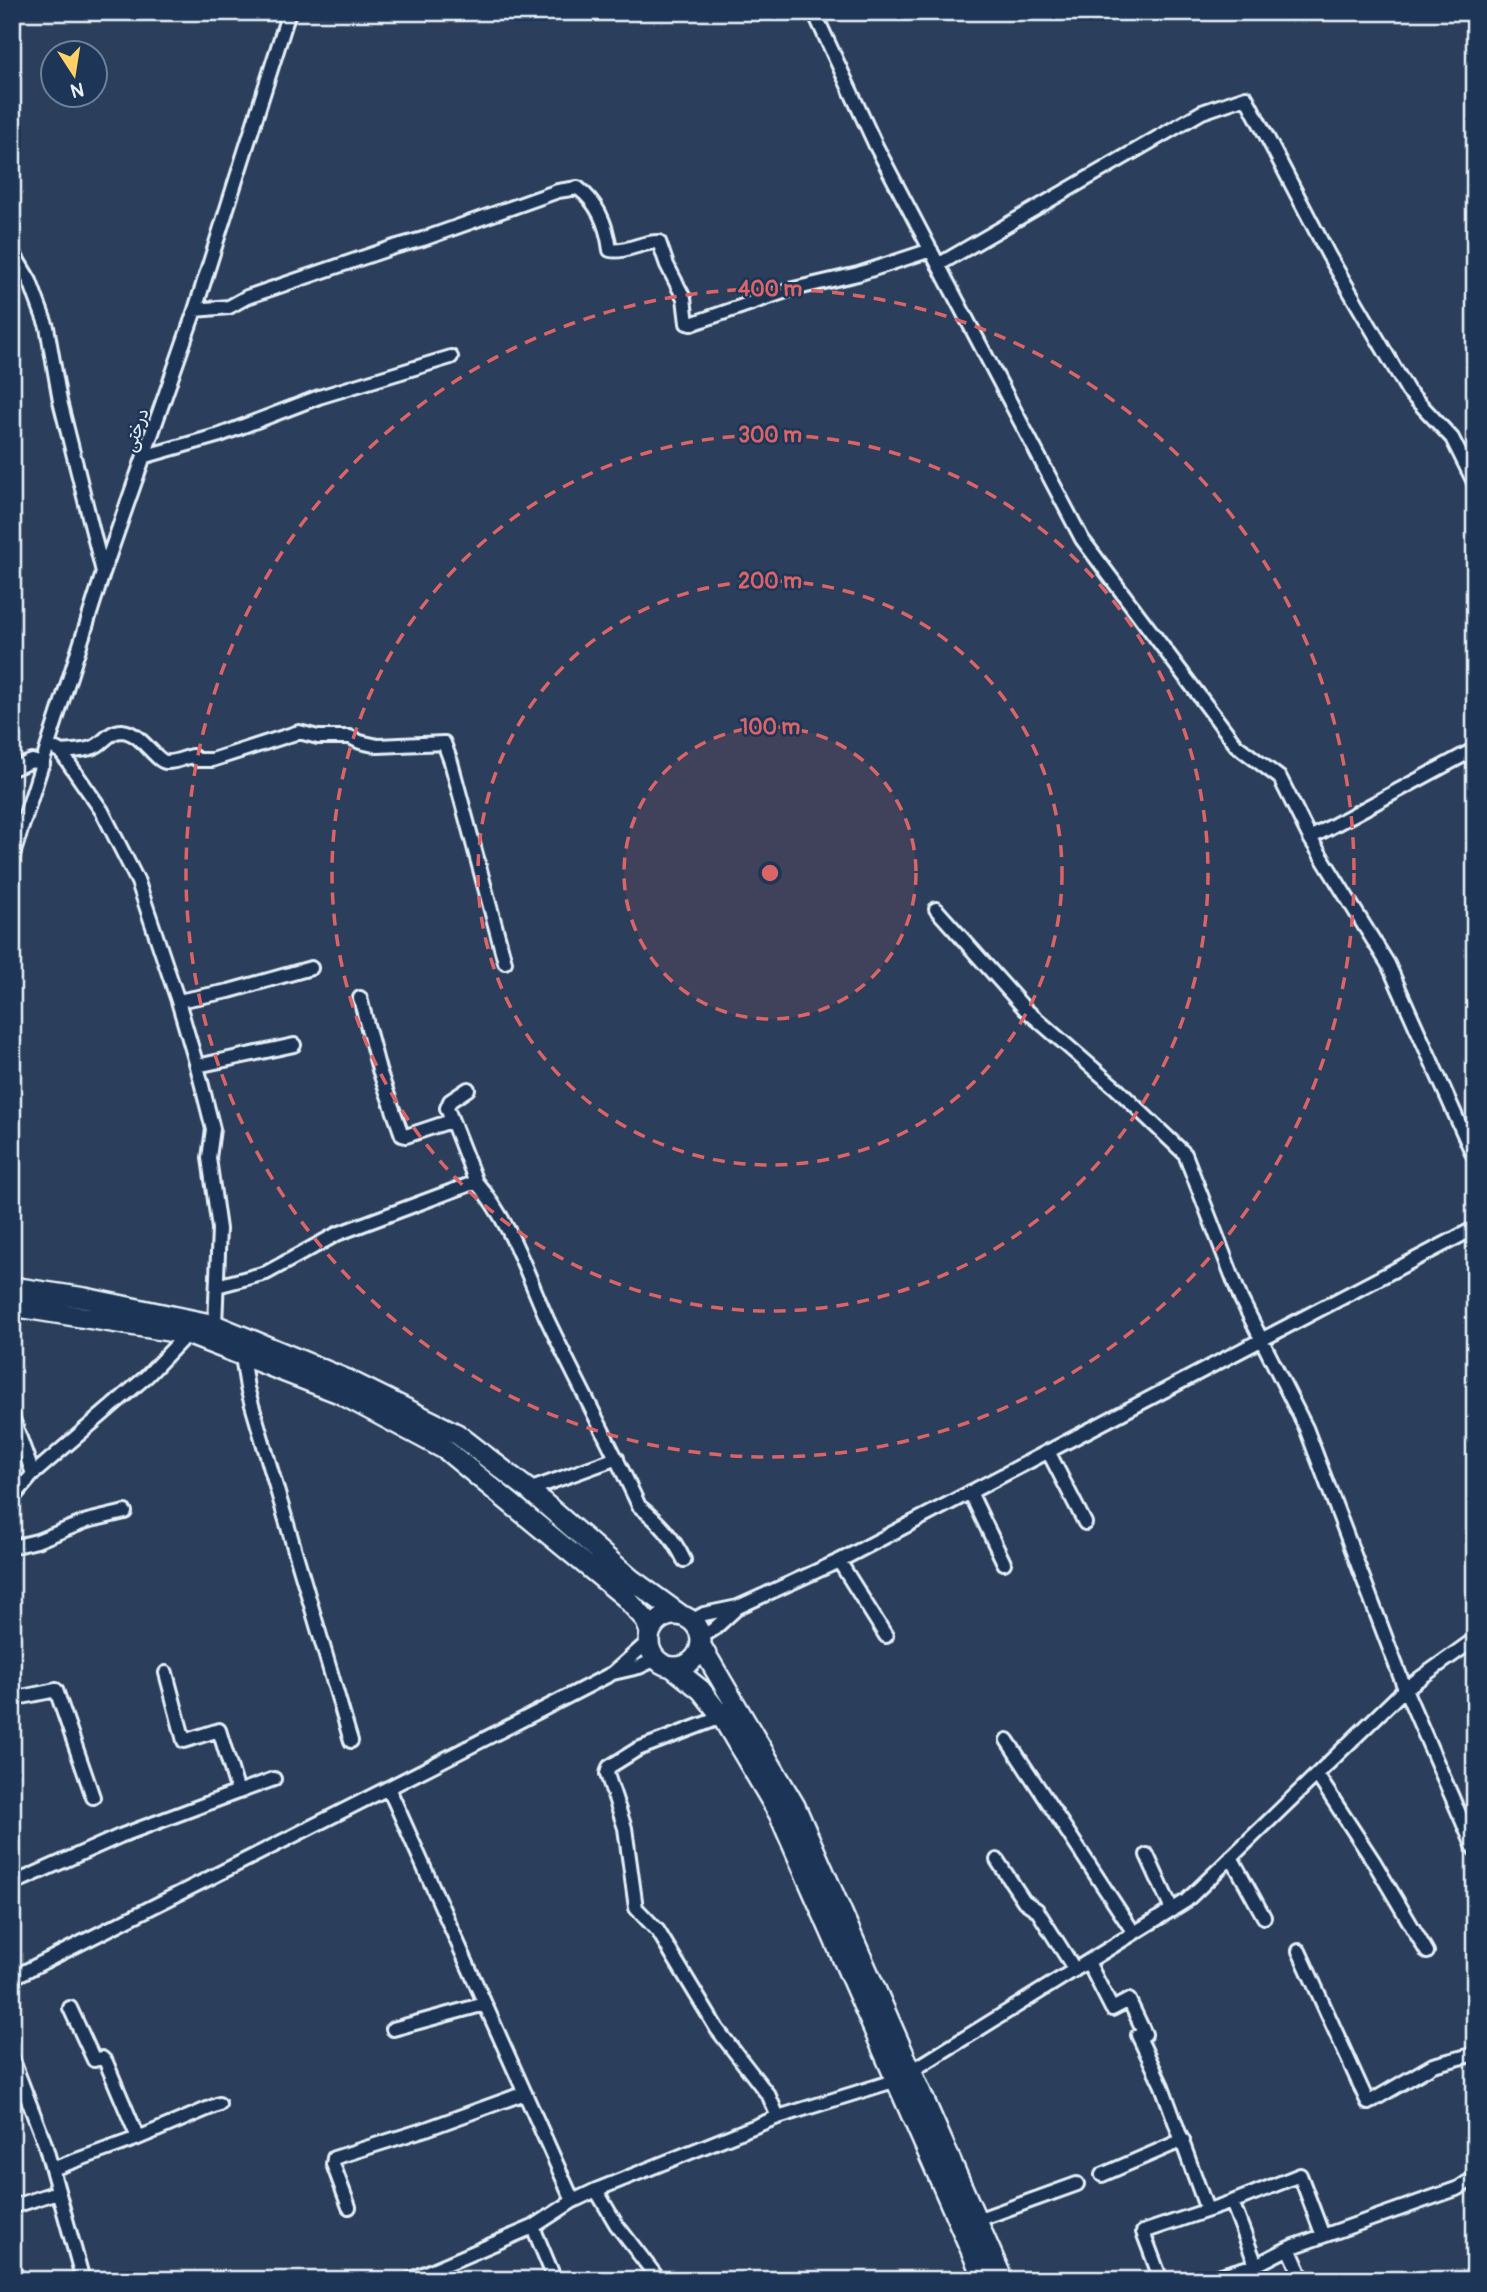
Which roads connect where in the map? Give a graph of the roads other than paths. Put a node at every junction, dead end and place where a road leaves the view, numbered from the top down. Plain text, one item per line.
1 (289, 12) edge
2 (814, 12) edge
3 (931, 250) junction
4 (12, 251) edge
5 (938, 265) junction
6 (195, 310) junction
7 (452, 357) dead end
8 (146, 456) junction
9 (1475, 484) edge
10 (103, 573) junction
11 (50, 745) junction
12 (1475, 749) edge
13 (61, 752) junction
14 (43, 764) junction
15 (12, 769) edge
16 (1310, 838) junction
17 (12, 858) edge
18 (936, 909) dead end
19 (505, 962) dead end
20 (311, 968) dead end
21 (360, 998) dead end
22 (178, 1001) junction
23 (295, 1045) dead end
24 (198, 1066) junction
25 (468, 1089) dead end
26 (451, 1121) junction
27 (1475, 1159) edge
28 (476, 1182) junction
29 (1475, 1228) edge
30 (217, 1286) junction
31 (12, 1287) edge
32 (12, 1306) edge
33 (215, 1325) junction
34 (187, 1335) junction
35 (1262, 1338) junction
36 (242, 1356) junction
37 (12, 1416) edge
38 (1048, 1451) junction
39 (617, 1458) junction
40 (33, 1474) junction
41 (529, 1490) junction
42 (970, 1492) junction
43 (12, 1499) edge
44 (125, 1512) dead end
45 (1086, 1522) dead end
46 (12, 1547) edge
47 (684, 1560) dead end
48 (839, 1561) junction
49 (1004, 1563) dead end
50 (738, 1606) junction
51 (694, 1630) junction
52 (886, 1636) dead end
53 (1473, 1644) edge
54 (657, 1650) junction
55 (166, 1673) dead end
56 (613, 1673) junction
57 (1405, 1689) junction
58 (12, 1699) edge
59 (722, 1717) junction
60 (1007, 1740) dead end
61 (351, 1741) dead end
62 (1317, 1775) junction
63 (274, 1779) dead end
64 (389, 1789) junction
65 (238, 1792) junction
66 (93, 1797) dead end
67 (1475, 1850) edge
68 (1147, 1856) dead end
69 (1231, 1857) junction
70 (997, 1860) dead end
71 (12, 1884) edge
72 (1172, 1910) junction
73 (1264, 1917) dead end
74 (1134, 1933) junction
75 (1299, 1951) dead end
76 (1427, 1952) dead end
77 (1088, 1962) junction
78 (1075, 1970) junction
79 (12, 1978) edge
80 (485, 2004) junction
81 (70, 2008) dead end
82 (393, 2029) dead end
83 (1475, 2054) edge
84 (12, 2058) edge
85 (904, 2075) junction
86 (525, 2093) junction
87 (219, 2104) dead end
88 (778, 2117) junction
89 (138, 2138) junction
90 (1183, 2140) junction
91 (52, 2169) junction
92 (1102, 2175) dead end
93 (1468, 2182) dead end
94 (1077, 2184) dead end
95 (596, 2190) junction
96 (57, 2192) junction
97 (573, 2200) junction
98 (1233, 2202) junction
99 (12, 2207) edge
100 (349, 2207) dead end
101 (1207, 2210) junction
102 (977, 2220) junction
103 (533, 2227) junction
104 (1323, 2236) junction
105 (1289, 2248) junction
106 (1256, 2265) junction
107 (12, 2274) edge
108 (25, 2280) edge
109 (83, 2280) edge
110 (409, 2280) edge
111 (555, 2280) edge
112 (659, 2280) edge
113 (984, 2280) edge
114 (1003, 2280) edge
115 (1161, 2280) edge
116 (1204, 2280) edge
117 (1303, 2280) edge

1 - 6 street, درختی
2 - 3 street
3 - 5 street
3 - 6 street
4 - 10 street
5 - 9 street
5 - 16 street
6 - 8 street, درختی
7 - 8 street
8 - 10 street, درختی
10 - 11 street, درختی
11 - 13 street
11 - 14 street, درختی
12 - 16 street
13 - 19 street
13 - 22 street
14 - 15 street
14 - 17 street, درختی
16 - 27 street
18 - 35 street
20 - 22 street
21 - 26 street
22 - 24 street
23 - 24 street
24 - 30 street
25 - 26 street
26 - 28 street
28 - 30 street
28 - 39 street
29 - 35 street
30 - 33 street
31 - 33 highway
32 - 34 highway
33 - 41 highway
34 - 36 highway
34 - 40 street
35 - 38 street
35 - 57 street
36 - 54 highway
36 - 61 street
37 - 40 street
38 - 42 street
38 - 45 street
39 - 41 street
39 - 47 street
40 - 43 street
41 - 51 highway
42 - 48 street
42 - 49 street
44 - 46 street
48 - 50 street
48 - 52 street
50 - 51 street
50 - 51 street
51 - 54 highway
51 - 54 highway
51 - 85 highway
53 - 57 street
54 - 56 street
54 - 56 street
54 - 59 highway
55 - 65 street
56 - 64 street
57 - 62 street
57 - 67 street
58 - 66 street
59 - 85 highway
59 - 88 street
60 - 74 street
62 - 69 street
62 - 76 street
63 - 65 street
64 - 79 street
64 - 80 street
65 - 71 street
68 - 72 street
69 - 72 street
69 - 73 street
70 - 78 street
72 - 74 street
74 - 77 street
75 - 83 street
77 - 78 street
77 - 90 street
78 - 85 street
80 - 82 street
80 - 86 street
81 - 89 street
84 - 91 street
85 - 88 street
85 - 102 highway
85 - 113 highway
86 - 97 street
86 - 100 street
87 - 89 street
88 - 95 street
89 - 91 street
90 - 92 street
90 - 101 street
91 - 96 street
93 - 104 street
94 - 102 street
95 - 97 street
95 - 112 street
96 - 99 street
96 - 109 street
97 - 103 street
98 - 101 street
98 - 104 street
98 - 106 street
101 - 115 street
102 - 114 highway
103 - 110 street
103 - 111 street
104 - 105 street
105 - 106 street
105 - 117 street
106 - 116 street
107 - 108 street

